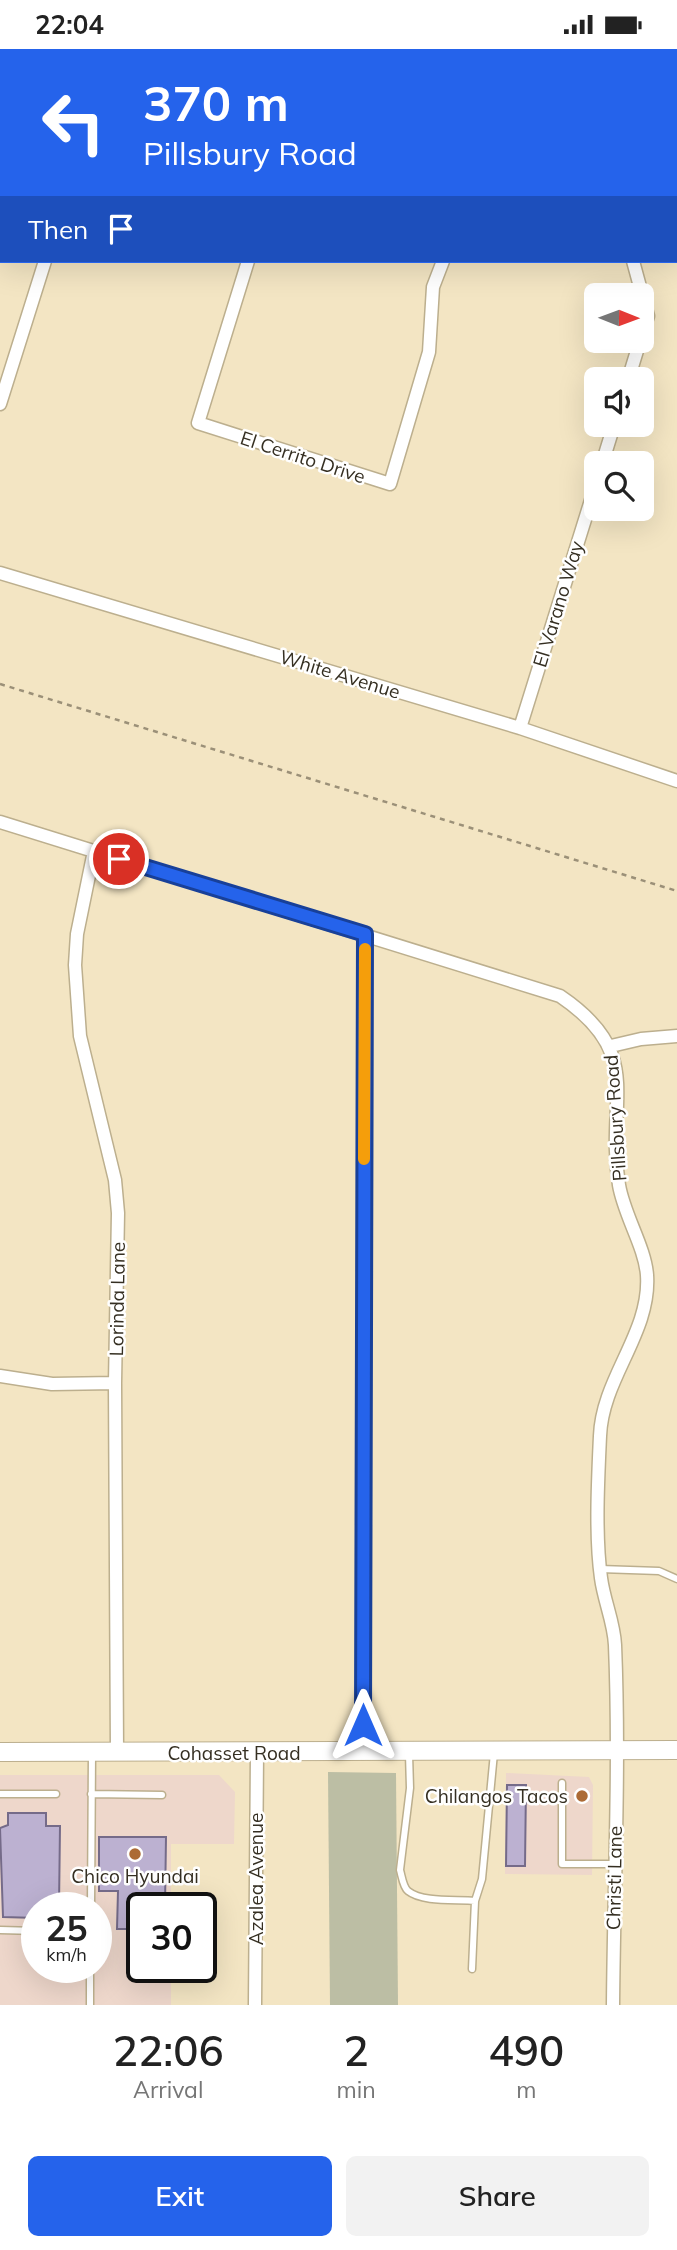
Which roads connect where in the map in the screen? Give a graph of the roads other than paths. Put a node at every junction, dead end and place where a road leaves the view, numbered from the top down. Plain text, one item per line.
1 (44, 263) edge
2 (247, 263) edge
3 (442, 263) edge
4 (635, 263) edge
5 (640, 283) edge
6 (0, 404) edge
7 (585, 521) edge
8 (0, 573) edge
9 (520, 728) junction
10 (677, 781) edge
11 (0, 822) edge
12 (94, 851) junction
13 (365, 934) junction
14 (677, 1036) edge
15 (611, 1046) junction
16 (0, 1376) edge
17 (115, 1383) junction
18 (600, 1570) junction
19 (677, 1579) edge
20 (616, 1750) junction
21 (677, 1750) edge
22 (494, 1751) junction
23 (0, 1752) edge
24 (409, 1752) junction
25 (92, 1753) junction
26 (117, 1753) junction
27 (257, 1753) junction
28 (363, 1753) junction
29 (562, 1783) dead end
30 (0, 1794) edge
31 (56, 1794) dead end
32 (92, 1794) junction
33 (162, 1795) dead end
34 (614, 1864) junction
35 (91, 1892) edge
36 (475, 1901) junction
37 (0, 1930) edge
38 (21, 1931) edge
39 (472, 1969) dead end
40 (90, 1983) edge
41 (90, 2005) edge
42 (255, 2005) edge
43 (613, 2005) edge

1 - 6 street
2 - 3 street, El Cerrito Drive
4 - 5 street
7 - 9 street, El Varano Way
8 - 9 street, White Avenue
9 - 10 street, White Avenue
11 - 12 street, Pillsbury Road
12 - 13 street, Pillsbury Road
12 - 17 street, Lorinda Lane
13 - 15 street, Pillsbury Road
13 - 28 street
14 - 15 street
15 - 18 street, Pillsbury Road
16 - 17 street
17 - 26 street, Lorinda Lane
18 - 19 lane
18 - 20 street, Pillsbury Road
20 - 21 street, Cohasset Road
20 - 22 street, Cohasset Road
20 - 34 street, Christi Lane
22 - 24 street, Cohasset Road
22 - 36 lane
23 - 25 street, Cohasset Road
24 - 28 street, Cohasset Road
24 - 36 lane
25 - 26 street, Cohasset Road
25 - 32 lane
26 - 27 street, Cohasset Road
27 - 28 street, Cohasset Road
27 - 42 street, Azalea Avenue
29 - 34 lane
30 - 31 lane
32 - 33 lane
32 - 35 lane
34 - 43 street, Christi Lane
36 - 39 lane
37 - 38 lane
40 - 41 lane

